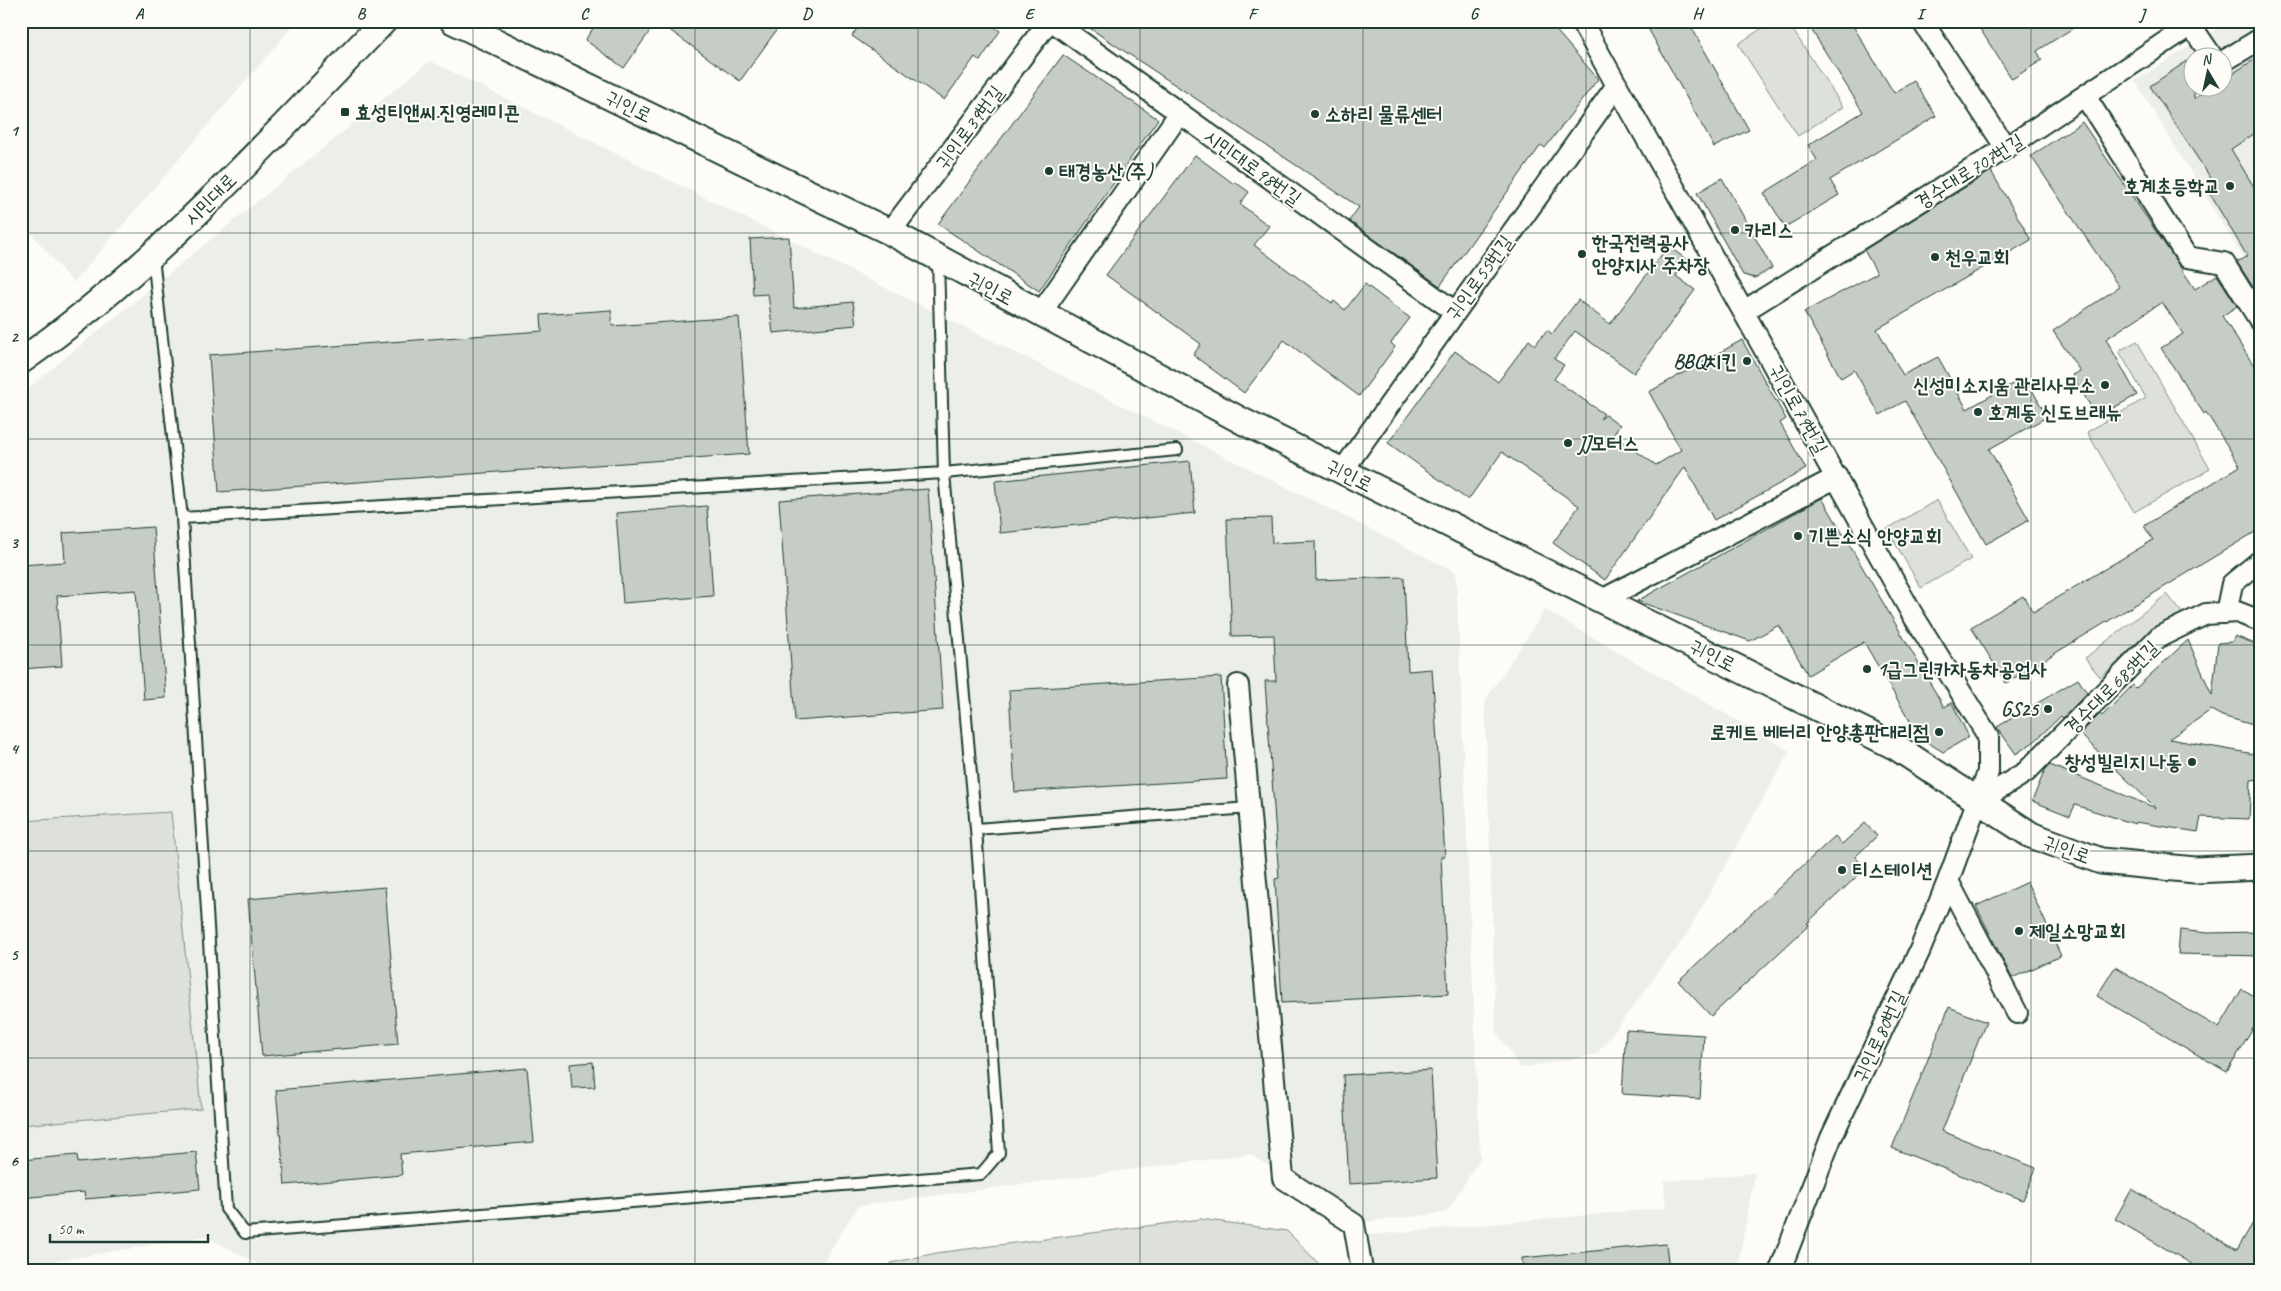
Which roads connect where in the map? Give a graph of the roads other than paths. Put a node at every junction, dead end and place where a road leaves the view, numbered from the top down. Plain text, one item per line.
1 (384, 21) edge
2 (454, 21) edge
3 (1050, 21) edge
4 (1581, 21) edge
5 (1922, 21) edge
6 (2192, 22) edge
7 (2260, 39) edge
8 (2207, 48) edge
9 (2234, 55) edge
10 (1617, 85) junction
11 (2085, 96) junction
12 (1179, 114) junction
13 (2006, 148) junction
14 (890, 232) junction
15 (153, 256) junction
16 (938, 260) junction
17 (1454, 311) junction
18 (1744, 311) junction
19 (1040, 314) junction
20 (2260, 321) edge
21 (21, 362) edge
22 (1177, 450) dead end
23 (1343, 470) junction
24 (944, 473) junction
25 (1837, 476) junction
26 (182, 518) junction
27 (2260, 561) edge
28 (1602, 600) junction
29 (2226, 613) junction
30 (2260, 621) edge
31 (1238, 685) dead end
32 (1978, 802) junction
33 (1249, 808) junction
34 (976, 829) junction
35 (2260, 867) edge
36 (1948, 881) junction
37 (2017, 1013) dead end
38 (1362, 1270) edge
39 (1780, 1270) edge

1 - 15 street, 시민대로
2 - 14 street, 귀인로
3 - 12 street, 시민대로98번길
3 - 14 street, 귀인로39번길
4 - 10 street, 귀인로79번길
5 - 13 street
6 - 8 street
6 - 11 street, 경수대로707번길
7 - 9 street
10 - 17 street, 귀인로55번길
10 - 18 street, 귀인로79번길
11 - 13 street, 경수대로707번길
11 - 20 street
12 - 17 street, 시민대로98번길
12 - 19 street
13 - 18 street, 경수대로707번길
14 - 16 street, 귀인로
15 - 21 street, 시민대로
15 - 26 lane
16 - 19 street, 귀인로
16 - 24 lane
17 - 23 street, 귀인로55번길
18 - 25 street, 귀인로79번길
19 - 23 street, 귀인로
22 - 24 lane
23 - 28 street, 귀인로
24 - 26 lane
24 - 34 lane
25 - 28 street
25 - 32 street, 귀인로79번길
26 - 34 lane
27 - 29 street
28 - 32 street, 귀인로
29 - 30 street, 경수대로685번길
29 - 32 street, 경수대로685번길
31 - 33 street
32 - 35 street, 귀인로
32 - 36 street, 귀인로80번길
33 - 34 lane
33 - 38 street
36 - 37 street
36 - 39 street, 귀인로80번길

